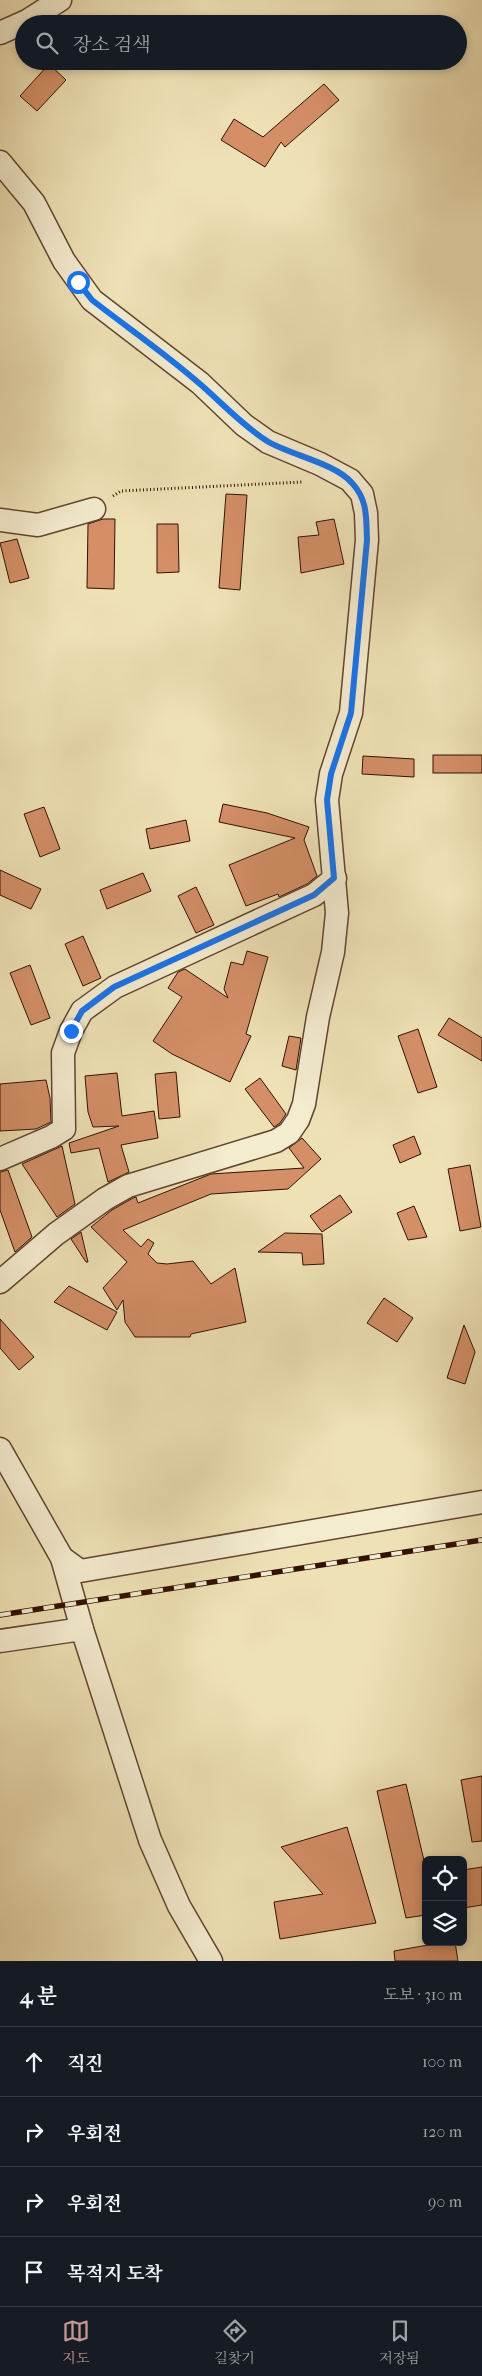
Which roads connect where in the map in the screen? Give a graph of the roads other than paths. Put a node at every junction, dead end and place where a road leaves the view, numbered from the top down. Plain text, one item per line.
1 (60, 0) edge
2 (36, 15) edge
3 (15, 27) edge
4 (0, 34) edge
5 (0, 162) edge
6 (94, 509) road end
7 (0, 520) edge
8 (334, 878) junction
9 (0, 1159) edge
10 (0, 1282) edge
11 (0, 1450) edge
12 (482, 1502) edge
13 (62, 1558) junction
14 (82, 1629) junction
15 (0, 1641) edge
16 (211, 1961) edge

1 - 2 street
3 - 4 street
5 - 8 street
6 - 7 street
8 - 9 street
8 - 10 street
11 - 13 street
12 - 13 street
13 - 14 street
14 - 15 street
14 - 16 street

